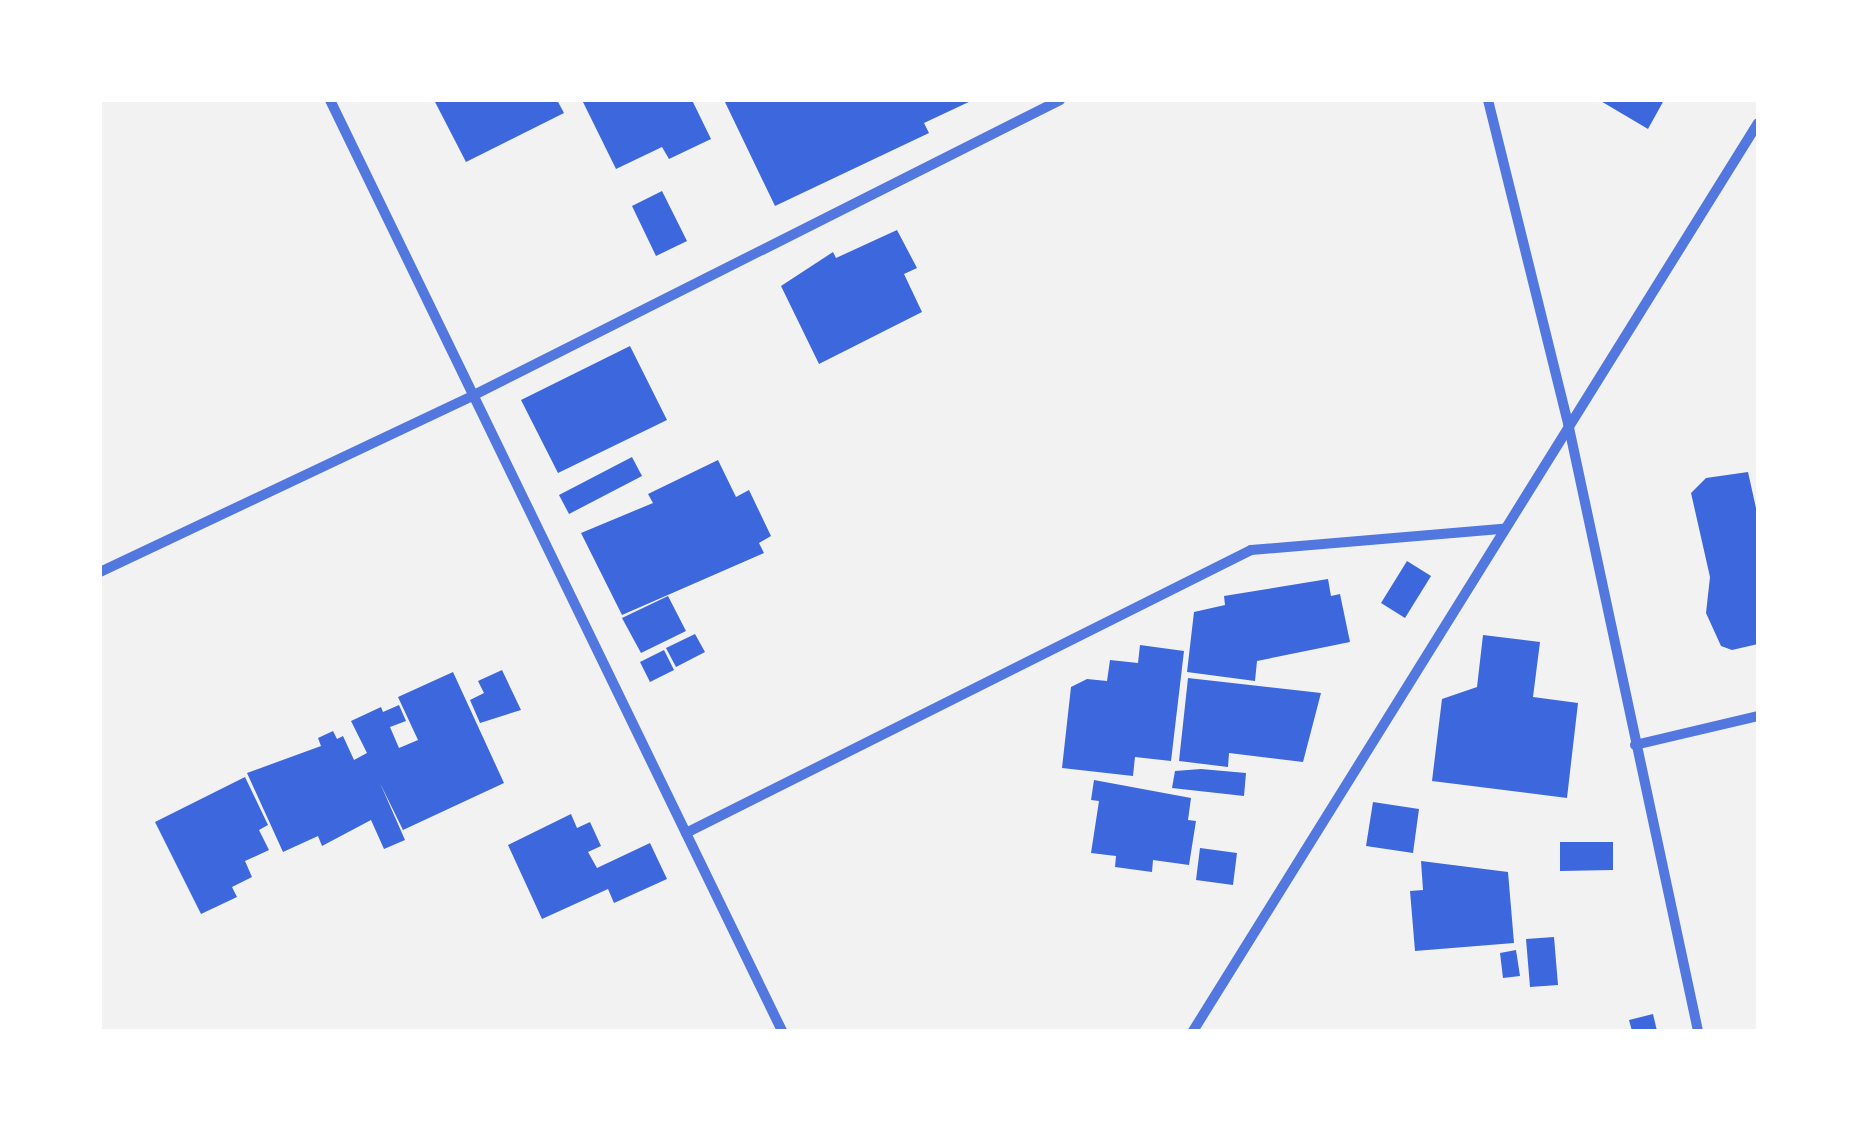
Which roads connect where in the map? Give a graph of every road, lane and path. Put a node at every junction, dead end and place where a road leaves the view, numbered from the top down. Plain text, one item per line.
1 (330, 100) edge
2 (1060, 100) edge
3 (1488, 100) edge
4 (1758, 124) edge
5 (476, 394) junction
6 (1568, 424) junction
7 (1503, 529) junction
8 (100, 572) edge
9 (1758, 716) edge
10 (1635, 745) junction
11 (686, 833) junction
12 (782, 1031) edge
13 (1193, 1031) edge
14 (1698, 1031) edge

1 - 5 street
2 - 5 street
3 - 6 street
4 - 6 street
5 - 8 street
5 - 11 street
6 - 7 street
6 - 10 street
7 - 11 street
7 - 13 street
9 - 10 street
10 - 14 street
11 - 12 street

